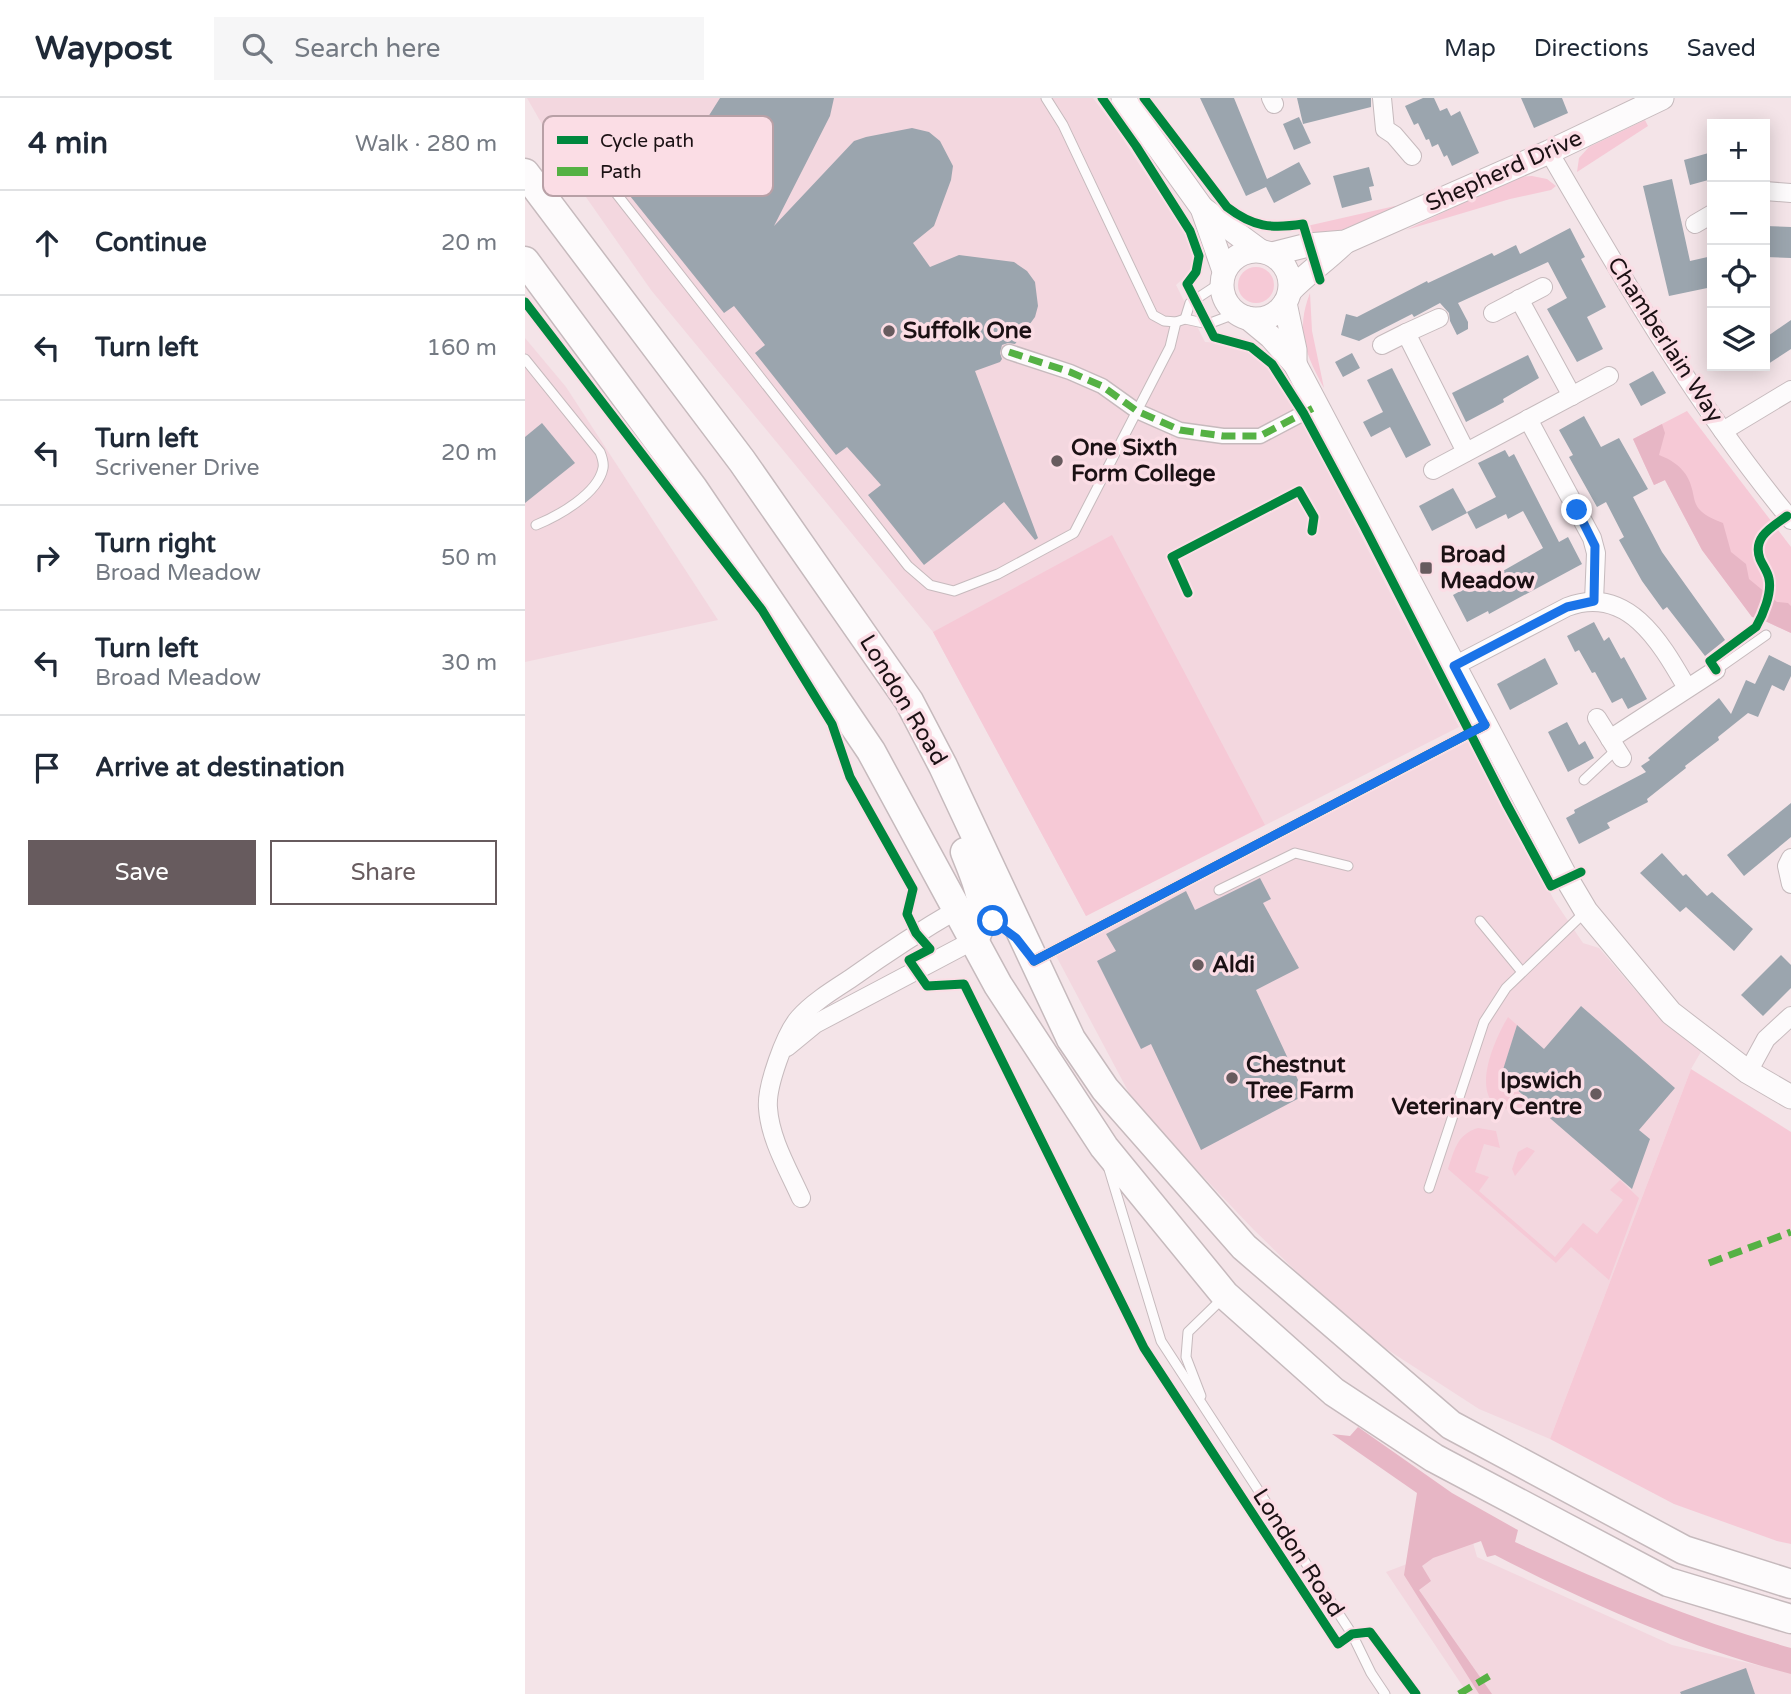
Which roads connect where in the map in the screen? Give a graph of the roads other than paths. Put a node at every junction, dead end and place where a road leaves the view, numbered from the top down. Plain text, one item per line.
1 (1046, 98) edge
2 (1123, 98) edge
3 (1382, 98) edge
4 (1662, 98) edge
5 (1385, 129) junction
6 (1369, 139) dead end
7 (1549, 152) junction
8 (1412, 156) dead end
9 (525, 173) edge
10 (1770, 191) edge
11 (1791, 193) edge
12 (618, 196) edge
13 (1202, 208) junction
14 (1707, 217) edge
15 (1695, 225) dead end
16 (1345, 242) junction
17 (1265, 252) junction
18 (525, 261) edge
19 (1223, 276) junction
20 (1543, 287) dead end
21 (1287, 297) junction
22 (1519, 299) junction
23 (1493, 313) dead end
24 (1242, 315) junction
25 (1439, 318) dead end
26 (1180, 321) junction
27 (1406, 333) junction
28 (1382, 345) dead end
29 (1009, 352) dead end
30 (525, 359) edge
31 (1295, 364) junction
32 (1609, 376) dead end
33 (1791, 390) edge
34 (1572, 396) junction
35 (1317, 406) junction
36 (1137, 411) junction
37 (1528, 419) junction
38 (1723, 431) junction
39 (1466, 452) junction
40 (1433, 470) dead end
41 (1791, 520) edge
42 (536, 525) dead end
43 (1594, 601) junction
44 (859, 628) junction
45 (1766, 635) dead end
46 (1454, 666) junction
47 (1716, 670) joint
48 (1686, 688) junction
49 (1597, 718) dead end
50 (1616, 749) junction
51 (1584, 780) dead end
52 (1791, 858) edge
53 (1348, 866) dead end
54 (1791, 884) edge
55 (1219, 890) dead end
56 (1586, 911) junction
57 (1480, 921) dead end
58 (972, 922) junction
59 (1034, 961) junction
60 (1522, 972) junction
61 (1791, 1016) edge
62 (781, 1051) junction
63 (1748, 1072) junction
64 (1791, 1097) edge
65 (1104, 1147) junction
66 (1429, 1188) dead end
67 (801, 1198) dead end
68 (1225, 1295) junction
69 (1208, 1414) junction
70 (1791, 1584) edge
71 (1791, 1619) edge
72 (1385, 1694) edge

1 - 26 lane
2 - 13 street
3 - 5 street
4 - 7 street, Shepherd Drive
5 - 6 street
5 - 8 street
7 - 16 street, Shepherd Drive
7 - 38 street, Chamberlain Way
9 - 44 main road, London Road
10 - 11 street
12 - 36 lane
13 - 17 street
13 - 19 street
14 - 15 street
16 - 17 street, Shepherd Drive
16 - 21 street, Shepherd Drive
17 - 19 street
17 - 21 street
18 - 58 main road, London Road
19 - 24 street
19 - 26 lane
20 - 22 street
21 - 24 street
21 - 31 street
22 - 23 street
22 - 34 street
24 - 26 lane
24 - 31 street
25 - 27 street
26 - 36 lane
27 - 28 street
27 - 39 street
29 - 36 street
30 - 42 lane
31 - 35 street
32 - 34 street
33 - 38 street
34 - 37 street
35 - 36 street
35 - 46 street
37 - 39 street
37 - 43 street
38 - 41 street, Chamberlain Way
39 - 40 street
43 - 46 street
43 - 48 street
44 - 58 main road
44 - 59 main road, London Road
45 - 47 lane
46 - 56 street
47 - 48 street
48 - 50 street
49 - 50 street
50 - 51 lane
52 - 54 street
53 - 55 lane
56 - 60 lane
56 - 63 street
57 - 60 lane
58 - 59 main road
58 - 62 street
58 - 62 street
58 - 65 main road, London Road
59 - 70 main road, London Road
60 - 66 lane
61 - 63 street
62 - 67 street
63 - 64 street
65 - 68 main road, London Road
65 - 69 lane, London Road
68 - 69 lane, London Road
68 - 71 main road
69 - 72 lane, London Road

